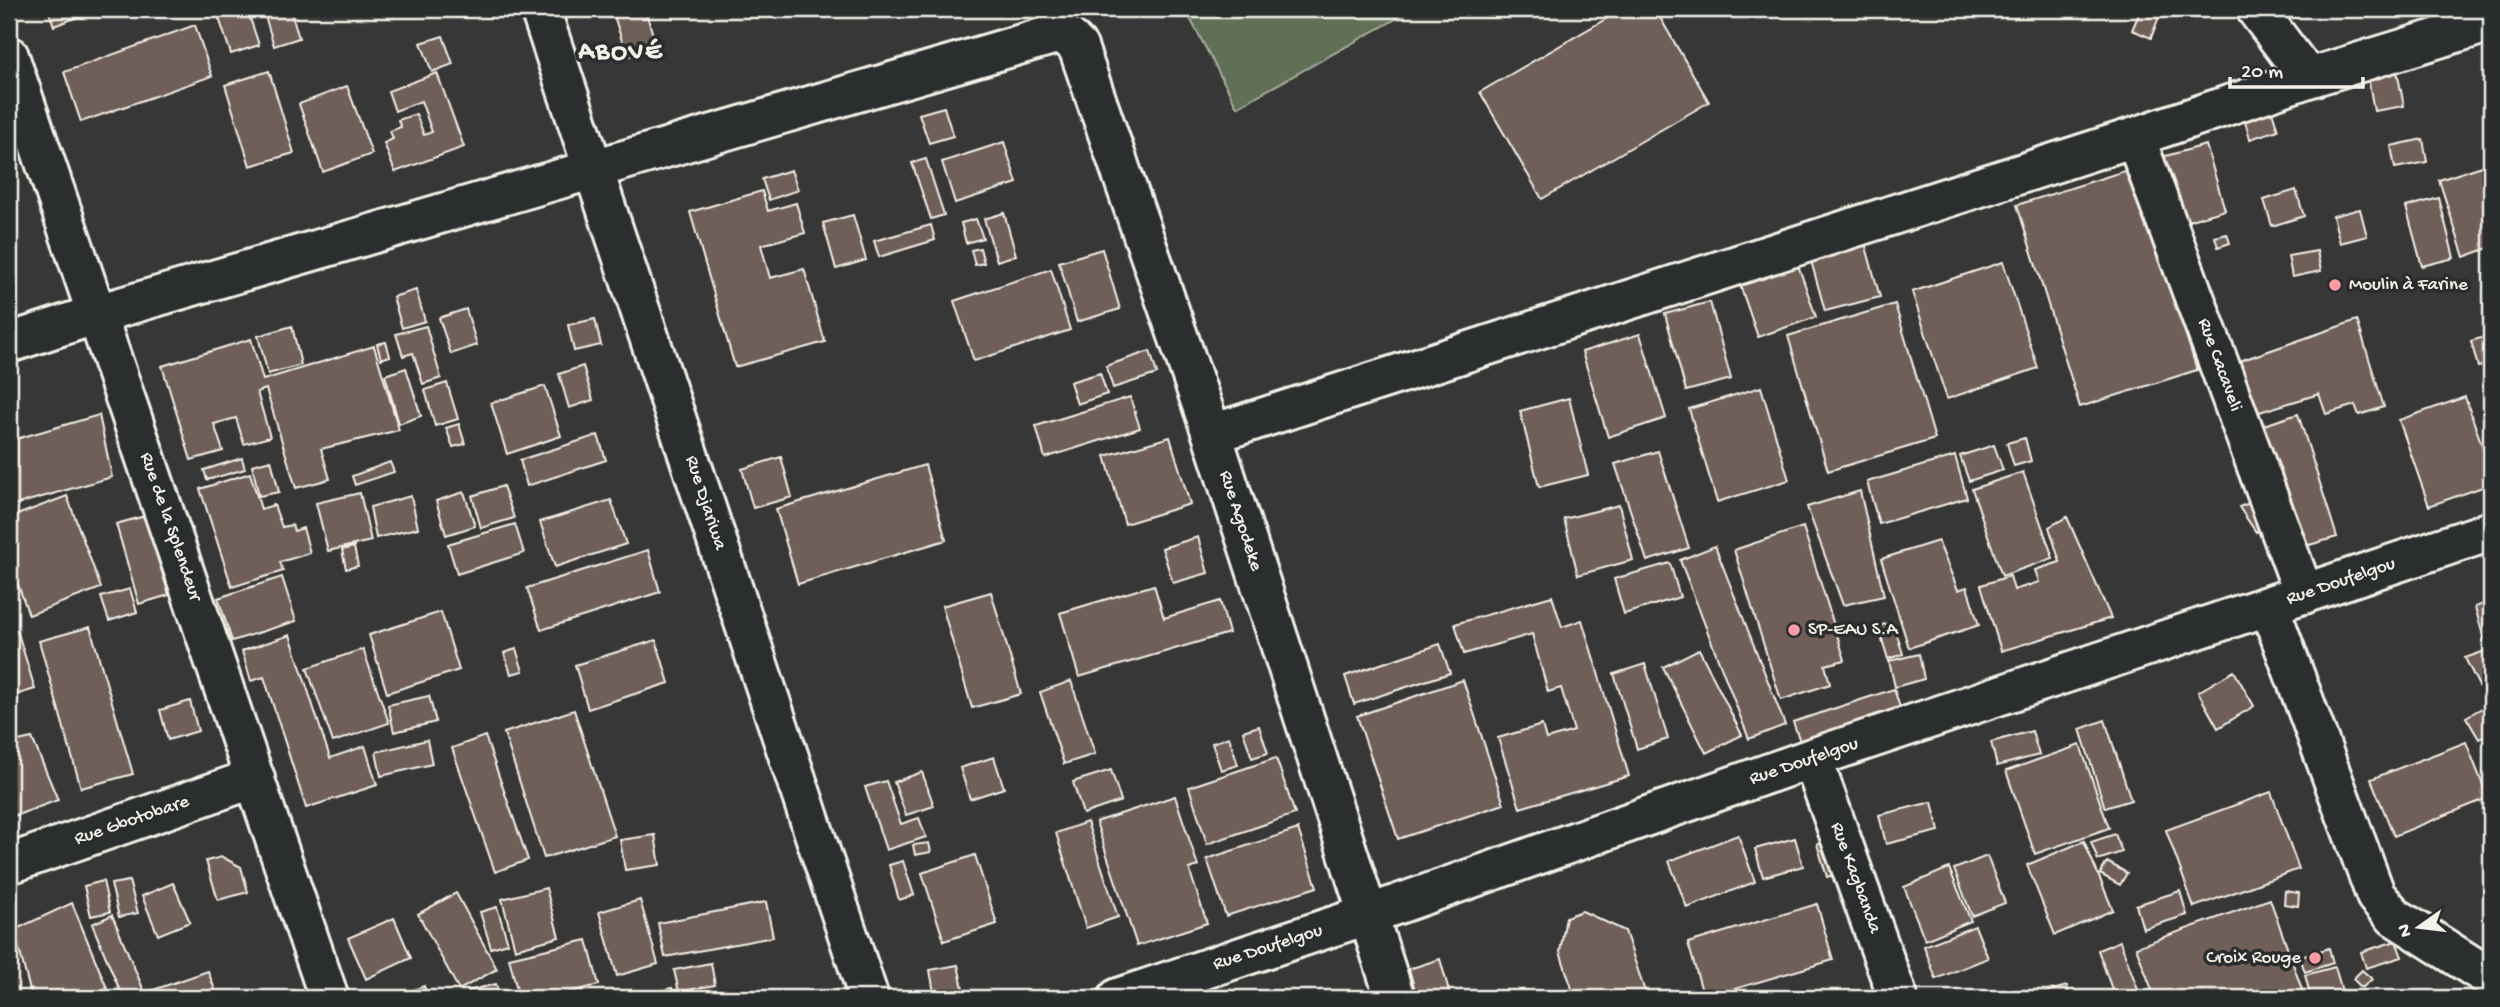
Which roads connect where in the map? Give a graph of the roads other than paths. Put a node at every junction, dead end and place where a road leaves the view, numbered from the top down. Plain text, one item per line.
1 (540, 9) edge
2 (2256, 9) edge
3 (2491, 22) edge
4 (9, 56) edge
5 (2308, 78) junction
6 (2135, 136) junction
7 (595, 170) junction
8 (97, 314) junction
9 (9, 343) edge
10 (1212, 434) junction
11 (2491, 531) edge
12 (2286, 600) junction
13 (1812, 758) junction
14 (255, 778) junction
15 (9, 864) edge
16 (1367, 915) junction
17 (2491, 978) edge
18 (329, 998) edge
19 (869, 998) edge
20 (1118, 998) edge
21 (1395, 998) edge
22 (1898, 998) edge

1 - 7 street, Rue Djariwa
2 - 5 street
3 - 5 street
4 - 8 street, Rue de la Splendeur
5 - 6 street
6 - 10 street
6 - 12 street, Rue Cacaveli
7 - 8 street
7 - 10 street, Rue Agodeke
7 - 19 street, Rue Djariwa
8 - 9 street
8 - 14 street, Rue de la Splendeur
10 - 16 street, Rue Agodeke
11 - 12 street, Rue Doufelgou
12 - 13 street, Rue Doufelgou
12 - 17 street, Rue Cacaveli
13 - 16 street, Rue Doufelgou
13 - 22 street, Rue Kagbanda
14 - 15 street, Rue Gbotobare
14 - 18 street, Rue de la Splendeur
16 - 20 street, Rue Doufelgou
16 - 21 street, Rue Agodeke

